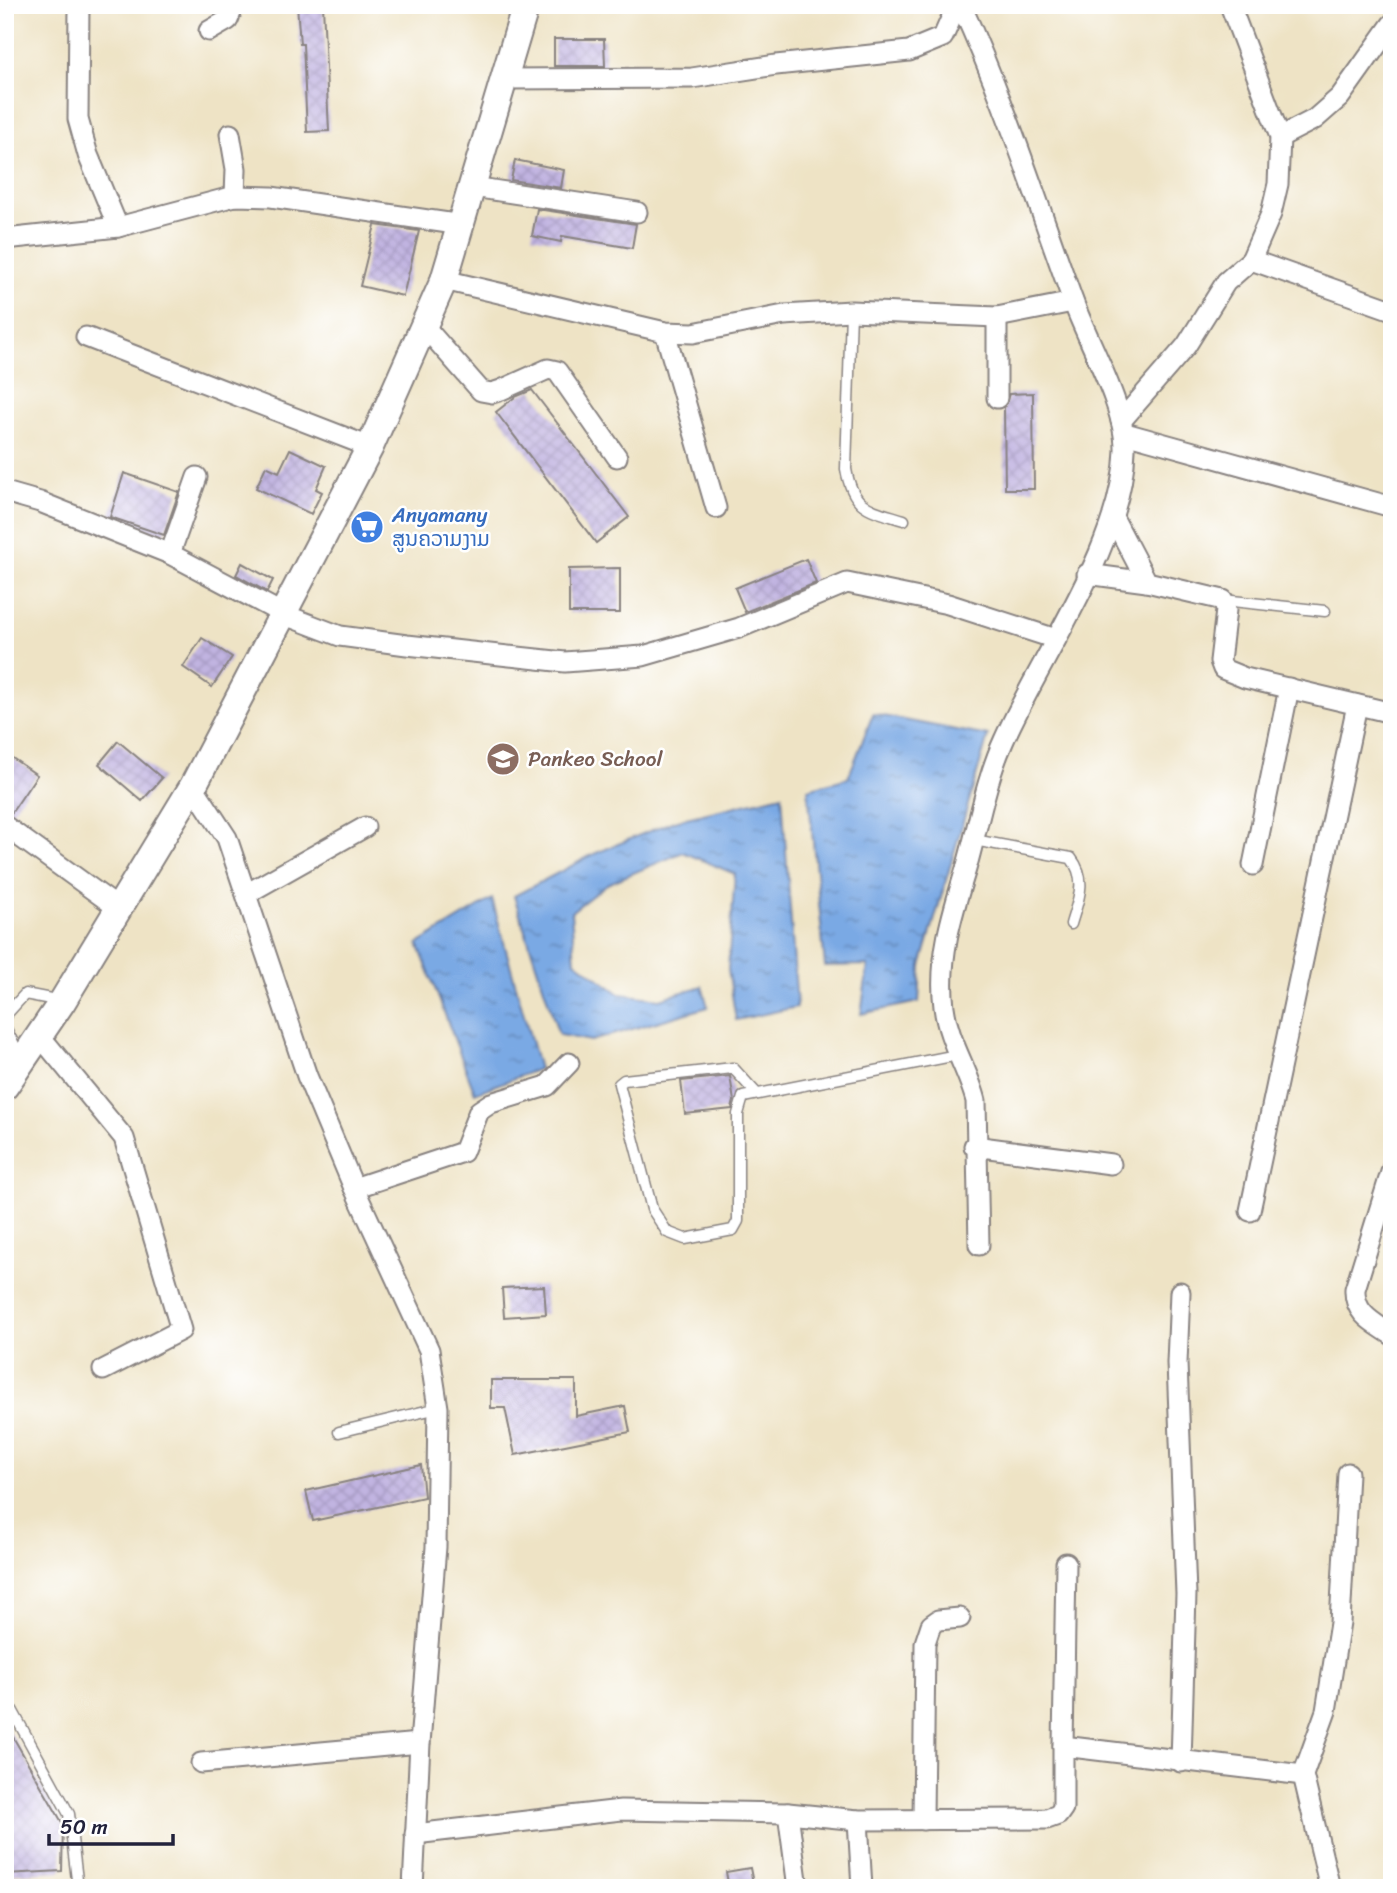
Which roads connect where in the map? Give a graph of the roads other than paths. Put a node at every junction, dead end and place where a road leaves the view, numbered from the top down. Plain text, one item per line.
1 (79, 5) edge
2 (234, 5) edge
3 (526, 5) edge
4 (959, 5) edge
5 (1230, 5) edge
6 (1392, 24) edge
7 (209, 31) dead end
8 (503, 79) junction
9 (230, 134) dead end
10 (1280, 137) junction
11 (473, 187) junction
12 (235, 196) junction
13 (637, 212) dead end
14 (463, 225) junction
15 (118, 227) junction
16 (5, 239) edge
17 (1251, 260) junction
18 (444, 280) junction
19 (1073, 302) junction
20 (851, 310) junction
21 (1392, 310) edge
22 (997, 317) junction
23 (424, 326) junction
24 (665, 332) junction
25 (86, 337) dead end
26 (997, 398) dead end
27 (1123, 427) junction
28 (370, 447) junction
29 (617, 457) dead end
30 (197, 477) dead end
31 (5, 492) edge
32 (1392, 507) edge
33 (716, 508) dead end
34 (1114, 519) junction
35 (904, 520) dead end
36 (170, 554) junction
37 (1087, 574) junction
38 (1147, 582) junction
39 (1223, 600) junction
40 (1325, 611) dead end
41 (285, 615) junction
42 (1056, 639) junction
43 (1289, 688) junction
44 (1357, 705) junction
45 (1392, 713) edge
46 (193, 786) junction
47 (5, 826) edge
48 (365, 827) dead end
49 (974, 840) junction
50 (1253, 865) dead end
51 (248, 893) junction
52 (118, 908) junction
53 (1071, 924) dead end
54 (62, 1002) junction
55 (5, 1016) edge
56 (5, 1027) edge
57 (40, 1036) junction
58 (957, 1055) junction
59 (22, 1062) junction
60 (569, 1063) dead end
61 (5, 1086) edge
62 (756, 1093) junction
63 (974, 1146) junction
64 (1111, 1164) dead end
65 (1392, 1170) edge
66 (354, 1188) junction
67 (1250, 1211) dead end
68 (978, 1245) dead end
69 (1180, 1292) dead end
70 (1392, 1335) edge
71 (103, 1370) dead end
72 (438, 1408) junction
73 (339, 1432) dead end
74 (1348, 1473) dead end
75 (1066, 1563) dead end
76 (960, 1618) dead end
77 (5, 1697) edge
78 (420, 1743) junction
79 (1063, 1746) junction
80 (1181, 1762) junction
81 (201, 1763) dead end
82 (1303, 1775) junction
83 (788, 1813) junction
84 (858, 1820) junction
85 (923, 1820) junction
86 (415, 1834) junction
87 (78, 1888) edge
88 (413, 1888) edge
89 (798, 1888) edge
90 (862, 1888) edge
91 (1330, 1888) edge

1 - 15 street
2 - 7 street
3 - 8 main road
4 - 8 street
4 - 19 street
5 - 10 street
6 - 10 street
8 - 11 main road
9 - 12 street
10 - 17 street
11 - 13 street
11 - 14 main road
12 - 14 street
12 - 15 street
14 - 18 main road
15 - 16 street
17 - 21 street
17 - 27 street
18 - 23 main road
18 - 24 street
19 - 22 street
19 - 27 street
20 - 22 street
20 - 24 street
20 - 35 lane
22 - 26 street
23 - 28 main road
23 - 29 street
24 - 33 street
25 - 28 street
27 - 32 street
27 - 34 street
28 - 41 main road
30 - 36 street
31 - 36 street
34 - 37 street
34 - 38 street
36 - 41 street
37 - 38 street
37 - 42 street
38 - 39 street
39 - 40 lane
39 - 43 street
41 - 42 street
41 - 46 main road
42 - 49 street
43 - 44 street
43 - 50 street
44 - 45 street
44 - 67 street
46 - 51 street
46 - 52 main road
47 - 52 street
48 - 51 street
49 - 53 lane
49 - 58 street
51 - 66 street
52 - 54 main road
54 - 55 lane
54 - 57 main road
56 - 59 lane
57 - 59 main road
57 - 71 street
58 - 62 lane
58 - 63 street
59 - 61 main road
60 - 66 street
62 - 62 lane
63 - 64 street
63 - 68 street
65 - 70 street
66 - 72 street
69 - 80 street
72 - 73 lane
72 - 78 street
74 - 82 street
75 - 79 street
76 - 85 street
77 - 87 lane
78 - 81 street
78 - 86 street
79 - 80 street
79 - 85 street
80 - 82 street
82 - 91 street
83 - 84 street
83 - 86 street
83 - 89 street
84 - 85 street
84 - 90 street
86 - 88 street

